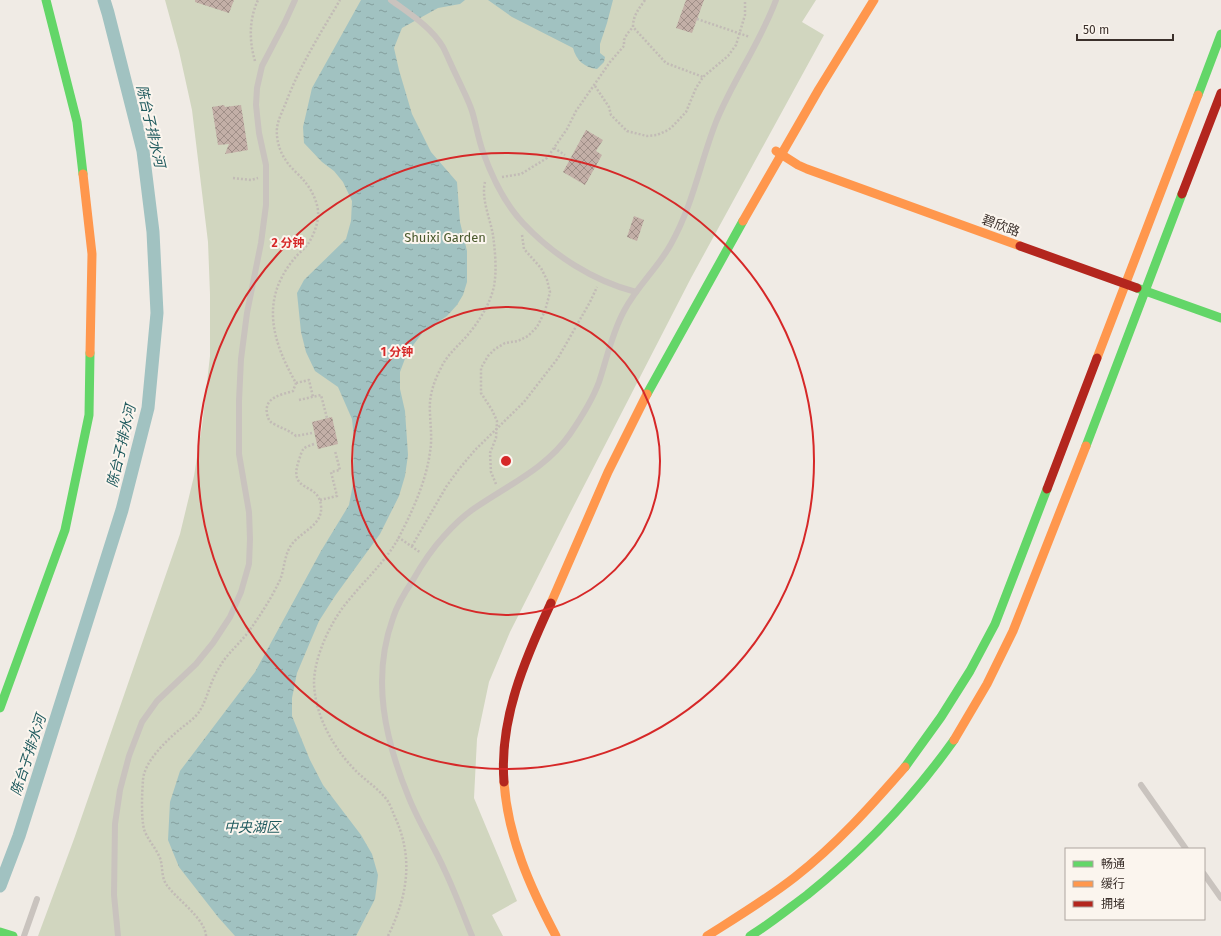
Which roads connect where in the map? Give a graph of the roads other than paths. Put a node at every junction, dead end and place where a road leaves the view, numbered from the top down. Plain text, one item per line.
1 (46, 0) edge
2 (295, 0) edge
3 (392, 0) edge
4 (776, 0) edge
5 (866, 0) edge
6 (874, 0) edge
7 (1221, 34) edge
8 (1221, 93) edge
9 (780, 149) junction
10 (1132, 275) junction
11 (1124, 283) junction
12 (1160, 285) dead end
13 (1146, 291) junction
14 (636, 292) junction
15 (1221, 318) edge
16 (0, 708) edge
17 (1141, 785) dead end
18 (1185, 848) edge
19 (1205, 875) edge
20 (37, 898) dead end
21 (1221, 898) edge
22 (0, 932) edge
23 (13, 936) edge
24 (24, 936) edge
25 (118, 936) edge
26 (472, 936) edge
27 (549, 936) edge
28 (556, 936) edge
29 (707, 936) edge
30 (750, 936) edge

1 - 16 street
2 - 25 lane
3 - 14 lane
4 - 14 lane
5 - 9 street
6 - 9 street
7 - 10 street
8 - 10 street
9 - 10 street, 碧欣路
9 - 11 street, 碧欣路
9 - 27 street
9 - 28 street
10 - 11 street
10 - 12 street, 碧欣路
10 - 13 street
11 - 13 street, 碧欣路
11 - 29 street
13 - 15 street, 碧欣路
13 - 30 street
14 - 26 lane
17 - 18 lane
19 - 21 lane
20 - 24 lane
22 - 23 street

